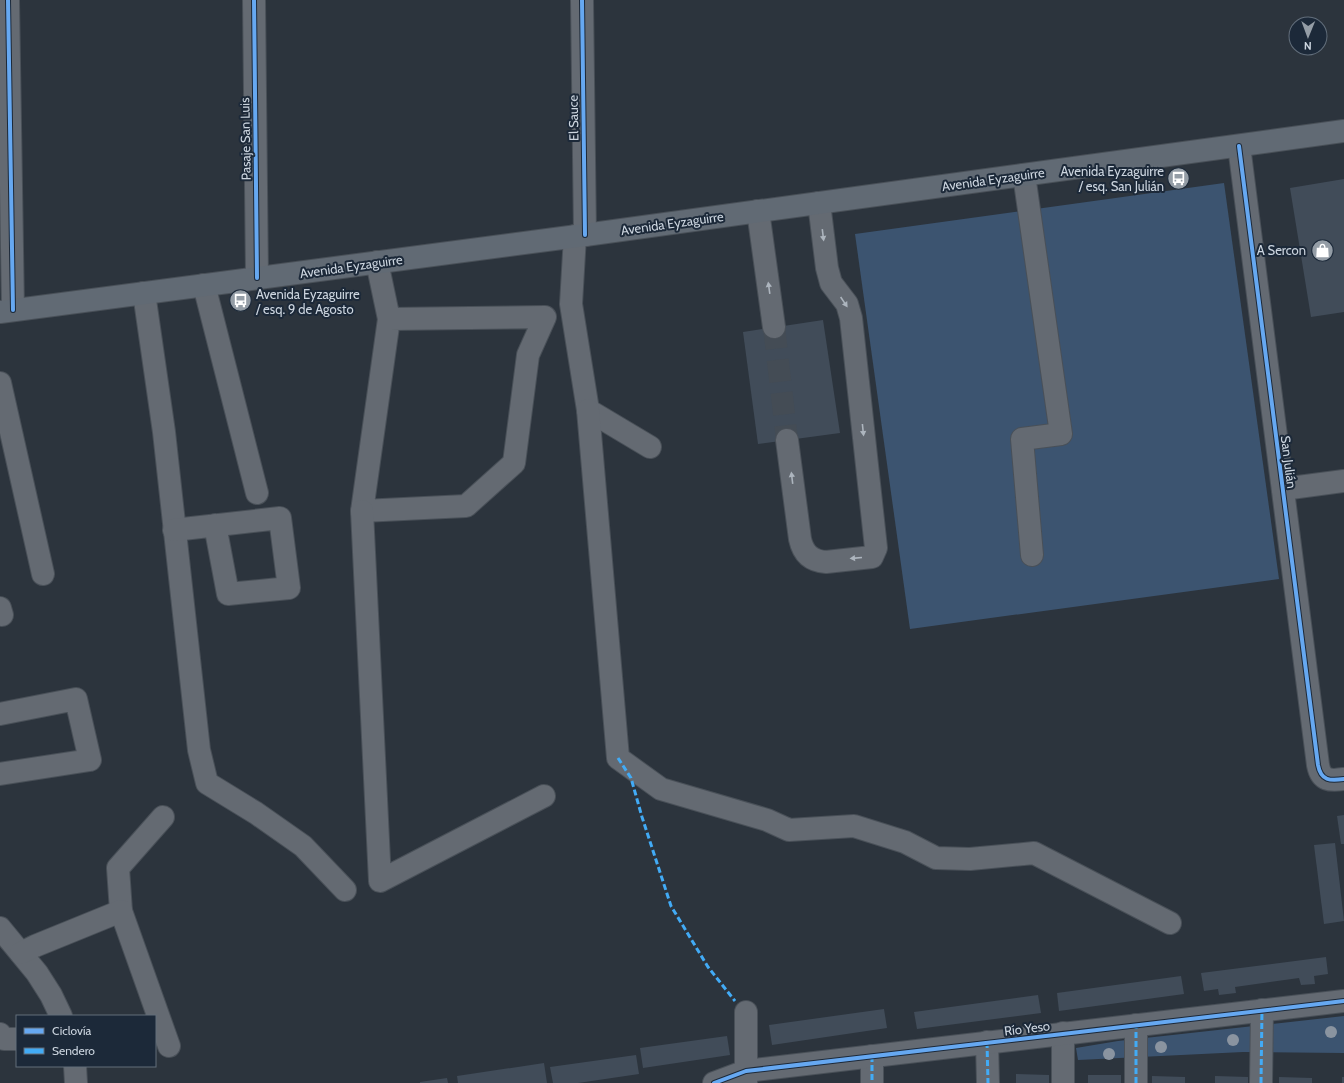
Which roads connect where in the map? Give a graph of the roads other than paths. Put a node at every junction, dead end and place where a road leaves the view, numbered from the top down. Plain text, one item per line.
1 (8, 0) edge
2 (254, 0) edge
3 (582, 0) edge
4 (1344, 131) edge
5 (1239, 146) junction
6 (1024, 175) junction
7 (819, 203) junction
8 (758, 211) junction
9 (580, 236) junction
10 (377, 262) junction
11 (257, 278) junction
12 (204, 285) junction
13 (144, 293) junction
14 (6, 311) edge
15 (389, 319) junction
16 (774, 327) tunnel mouth
17 (0, 383) edge
18 (588, 410) junction
19 (787, 440) tunnel mouth
20 (650, 447) dead end
21 (1344, 481) edge
22 (1283, 489) junction
23 (257, 493) dead end
24 (362, 511) junction
25 (216, 525) dead end
26 (174, 530) junction
27 (1032, 554) dead end
28 (43, 574) dead end
29 (0, 714) edge
30 (0, 774) edge
31 (1335, 779) edge
32 (544, 796) dead end
33 (163, 817) dead end
34 (345, 890) dead end
35 (121, 911) junction
36 (1170, 923) dead end
37 (0, 928) edge
38 (21, 953) junction
39 (1344, 1001) edge
40 (1262, 1010) junction
41 (746, 1012) dead end
42 (61, 1015) edge
43 (1136, 1025) junction
44 (1063, 1033) junction
45 (0, 1034) edge
46 (16, 1040) edge
47 (988, 1042) junction
48 (169, 1046) dead end
49 (872, 1056) junction
50 (75, 1067) edge
51 (746, 1077) edge
52 (76, 1083) edge
53 (714, 1083) edge
54 (872, 1083) edge
55 (988, 1083) edge
56 (1063, 1083) edge
57 (1136, 1083) edge
58 (1261, 1083) edge

1 - 14 street
2 - 11 street, Pasaje San Luis
3 - 9 street, El Sauce
4 - 5 main road, Avenida Eyzaguirre
5 - 6 main road, Avenida Eyzaguirre
5 - 22 street, San Julián
6 - 7 main road, Avenida Eyzaguirre
6 - 27 street
7 - 8 main road, Avenida Eyzaguirre
7 -> 19 street
8 - 9 main road, Avenida Eyzaguirre
16 -> 8 street
9 - 10 main road, Avenida Eyzaguirre
9 - 18 street, El Sauce
10 - 11 main road, Avenida Eyzaguirre
10 - 15 street
11 - 12 main road, Avenida Eyzaguirre
12 - 13 main road, Avenida Eyzaguirre
12 - 23 street
13 - 14 main road, Avenida Eyzaguirre
13 - 26 street
15 - 24 street
15 - 24 street
17 - 28 street
18 - 20 street
18 - 36 street, El Sauce
21 - 22 street
22 - 31 street, San Julián
24 - 32 street
25 - 26 street
26 - 34 street
29 - 30 street
33 - 35 street
35 - 38 street
35 - 48 street
37 - 38 street
38 - 42 street
39 - 40 street, Río Yeso
40 - 43 street, Río Yeso
40 - 58 street
41 - 51 street
43 - 44 street, Río Yeso
43 - 57 street
44 - 47 street, Río Yeso
44 - 56 street
45 - 46 street
47 - 49 street, Río Yeso
47 - 55 street
49 - 51 street, Río Yeso
49 - 54 street
50 - 52 street
51 - 53 street, Río Yeso

